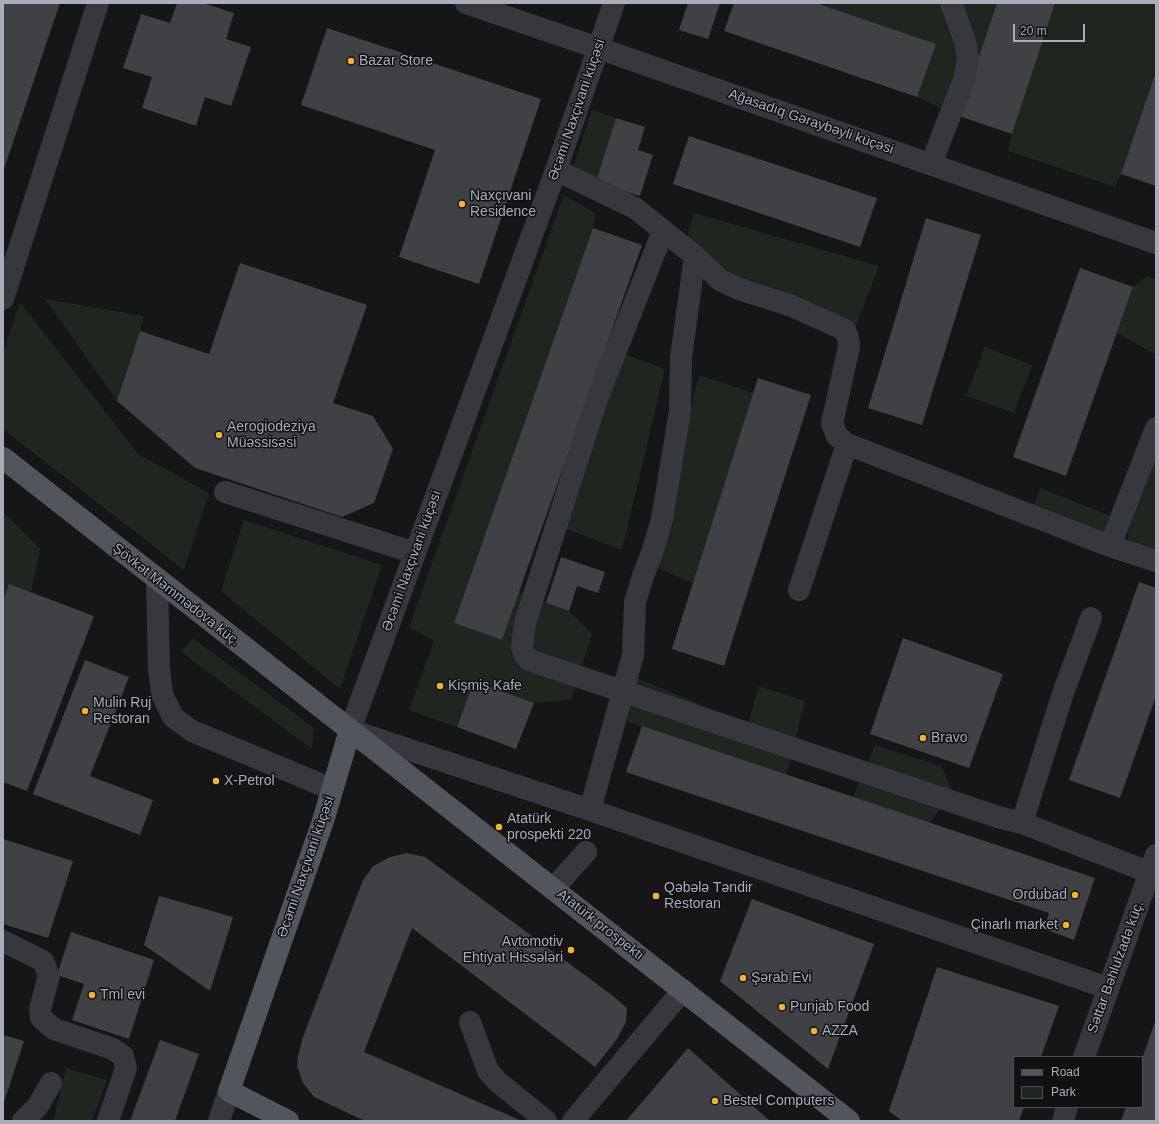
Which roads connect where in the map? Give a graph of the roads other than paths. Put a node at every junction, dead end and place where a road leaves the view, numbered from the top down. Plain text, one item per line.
1 (98, 3) edge
2 (466, 3) edge
3 (614, 3) edge
4 (951, 3) edge
5 (598, 48) junction
6 (931, 164) junction
7 (556, 170) junction
8 (663, 231) junction
9 (1156, 243) edge
10 (695, 256) junction
11 (3, 299) edge
12 (1156, 428) edge
13 (847, 444) junction
14 (3, 458) edge
15 (225, 492) dead end
16 (1110, 546) junction
17 (415, 553) junction
18 (1156, 562) edge
19 (157, 580) junction
20 (799, 590) dead end
21 (1091, 618) dead end
22 (622, 691) junction
23 (350, 730) junction
24 (332, 789) junction
25 (590, 810) junction
26 (1022, 823) junction
27 (586, 852) dead end
28 (1154, 868) edge
29 (553, 889) junction
30 (3, 941) edge
31 (1108, 988) junction
32 (683, 990) junction
33 (470, 1022) dead end
34 (1084, 1056) edge
35 (51, 1083) dead end
36 (230, 1091) junction
37 (1067, 1108) edge
38 (277, 1118) edge
39 (22, 1121) edge
40 (108, 1121) edge
41 (219, 1121) edge
42 (546, 1121) edge
43 (573, 1121) edge
44 (849, 1121) edge
45 (1063, 1121) edge

1 - 11 street
2 - 5 street, Ağasadıq Gəraybəyli küçəsi
3 - 5 street, Əcəmi Naxçivani küçəsi
4 - 6 street
5 - 6 street, Ağasadıq Gəraybəyli küçəsi
5 - 7 street, Əcəmi Naxçivani küçəsi
6 - 9 street, Ağasadıq Gəraybəyli küçəsi
7 - 8 street
7 - 17 street, Əcəmi Naxçivani küçəsi
8 - 10 street
8 - 22 street
10 - 13 street
10 - 22 street
12 - 16 street
13 - 16 street
13 - 20 street
14 - 19 main road, Şövkət Məmmədova küç.
15 - 17 street
16 - 18 street
17 - 23 street, Əcəmi Naxçivani küçəsi
19 - 23 main road, Şövkət Məmmədova küç.
19 - 24 street
21 - 26 street
22 - 25 street
22 - 26 street
23 - 24 main road, Əcəmi Naxçivani küçəsi
23 - 25 street
23 - 29 main road, Atatürk prospekti
24 - 36 main road, Əcəmi Naxçivani küçəsi
25 - 31 street
26 - 28 street
27 - 29 street
28 - 31 street, Səttar Bəhlulzadə küç.
29 - 32 main road, Atatürk prospekti
30 - 40 street
31 - 34 street, Səttar Bəhlulzadə küç.
32 - 43 street
32 - 44 main road, Atatürk prospekti
33 - 42 street
35 - 39 street
36 - 38 main road
36 - 41 street, Əcəmi Naxçivani küçəsi
37 - 45 street

